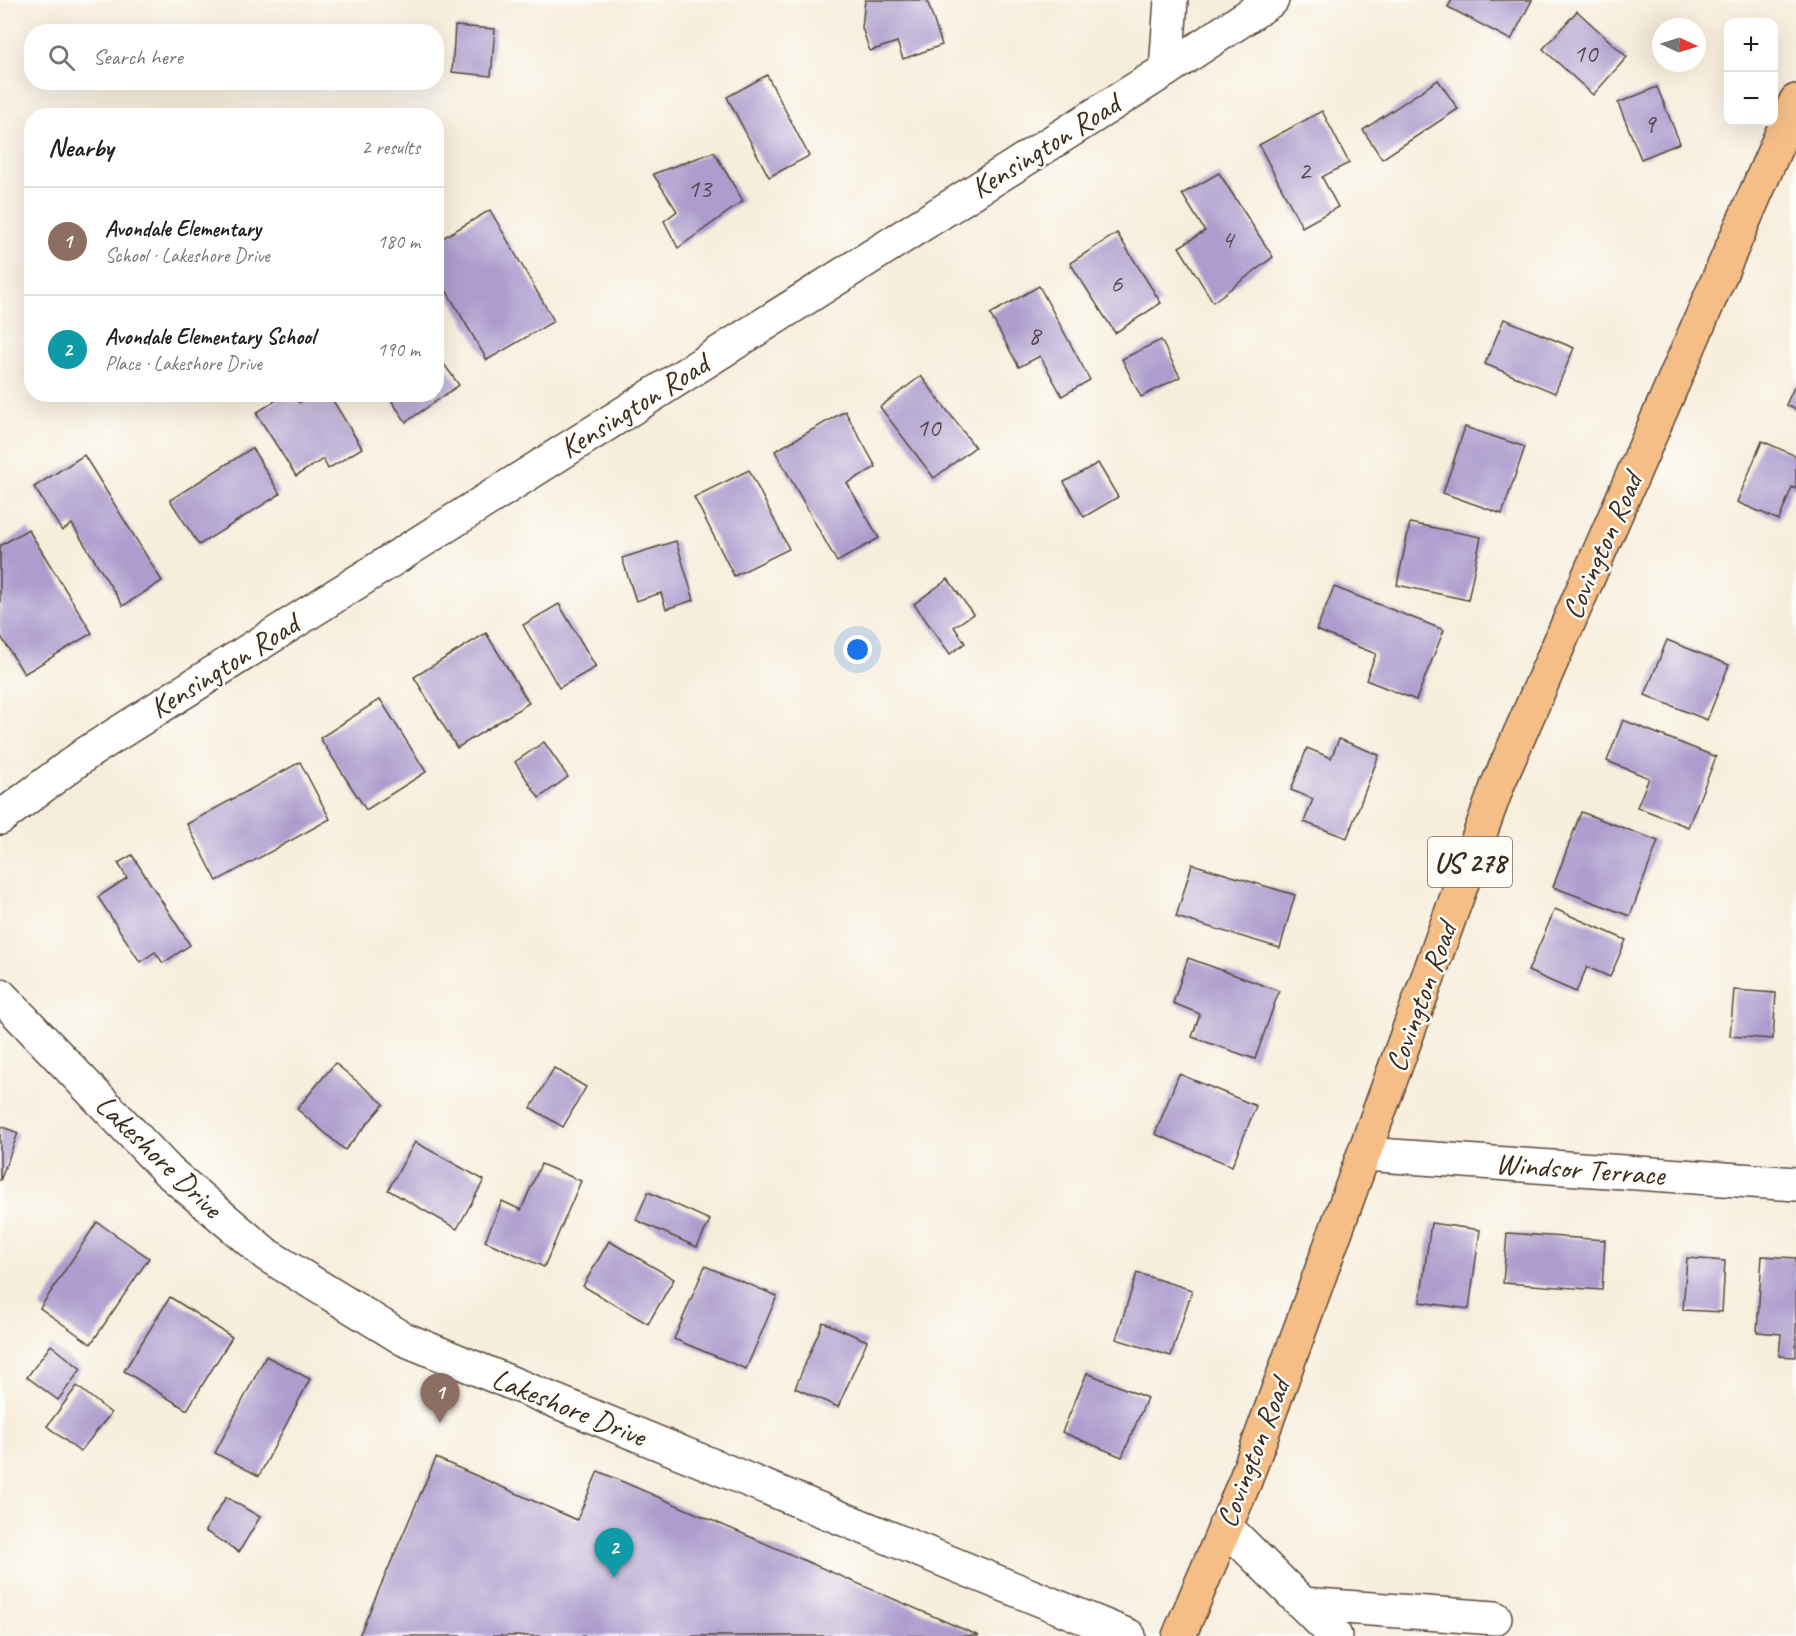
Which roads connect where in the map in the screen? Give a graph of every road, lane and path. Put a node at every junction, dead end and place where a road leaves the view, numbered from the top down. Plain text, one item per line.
1 (1171, 0) edge
2 (1272, 0) edge
3 (1166, 70) junction
4 (1796, 101) edge
5 (0, 818) edge
6 (0, 995) edge
7 (1364, 1154) junction
8 (1796, 1184) edge
9 (1225, 1526) junction
10 (1303, 1604) junction
11 (1495, 1617) dead end
12 (1129, 1636) edge
13 (1179, 1636) edge
14 (1334, 1636) edge

1 - 3 street
2 - 3 street, Kensington Road
3 - 5 street, Kensington Road
4 - 7 main road, Covington Road / US 278
6 - 12 street, Lakeshore Drive
7 - 8 street, Windsor Terrace
7 - 9 main road, Covington Road / US 278
9 - 10 street
9 - 13 main road, Covington Road / US 278
10 - 11 street
10 - 14 street

